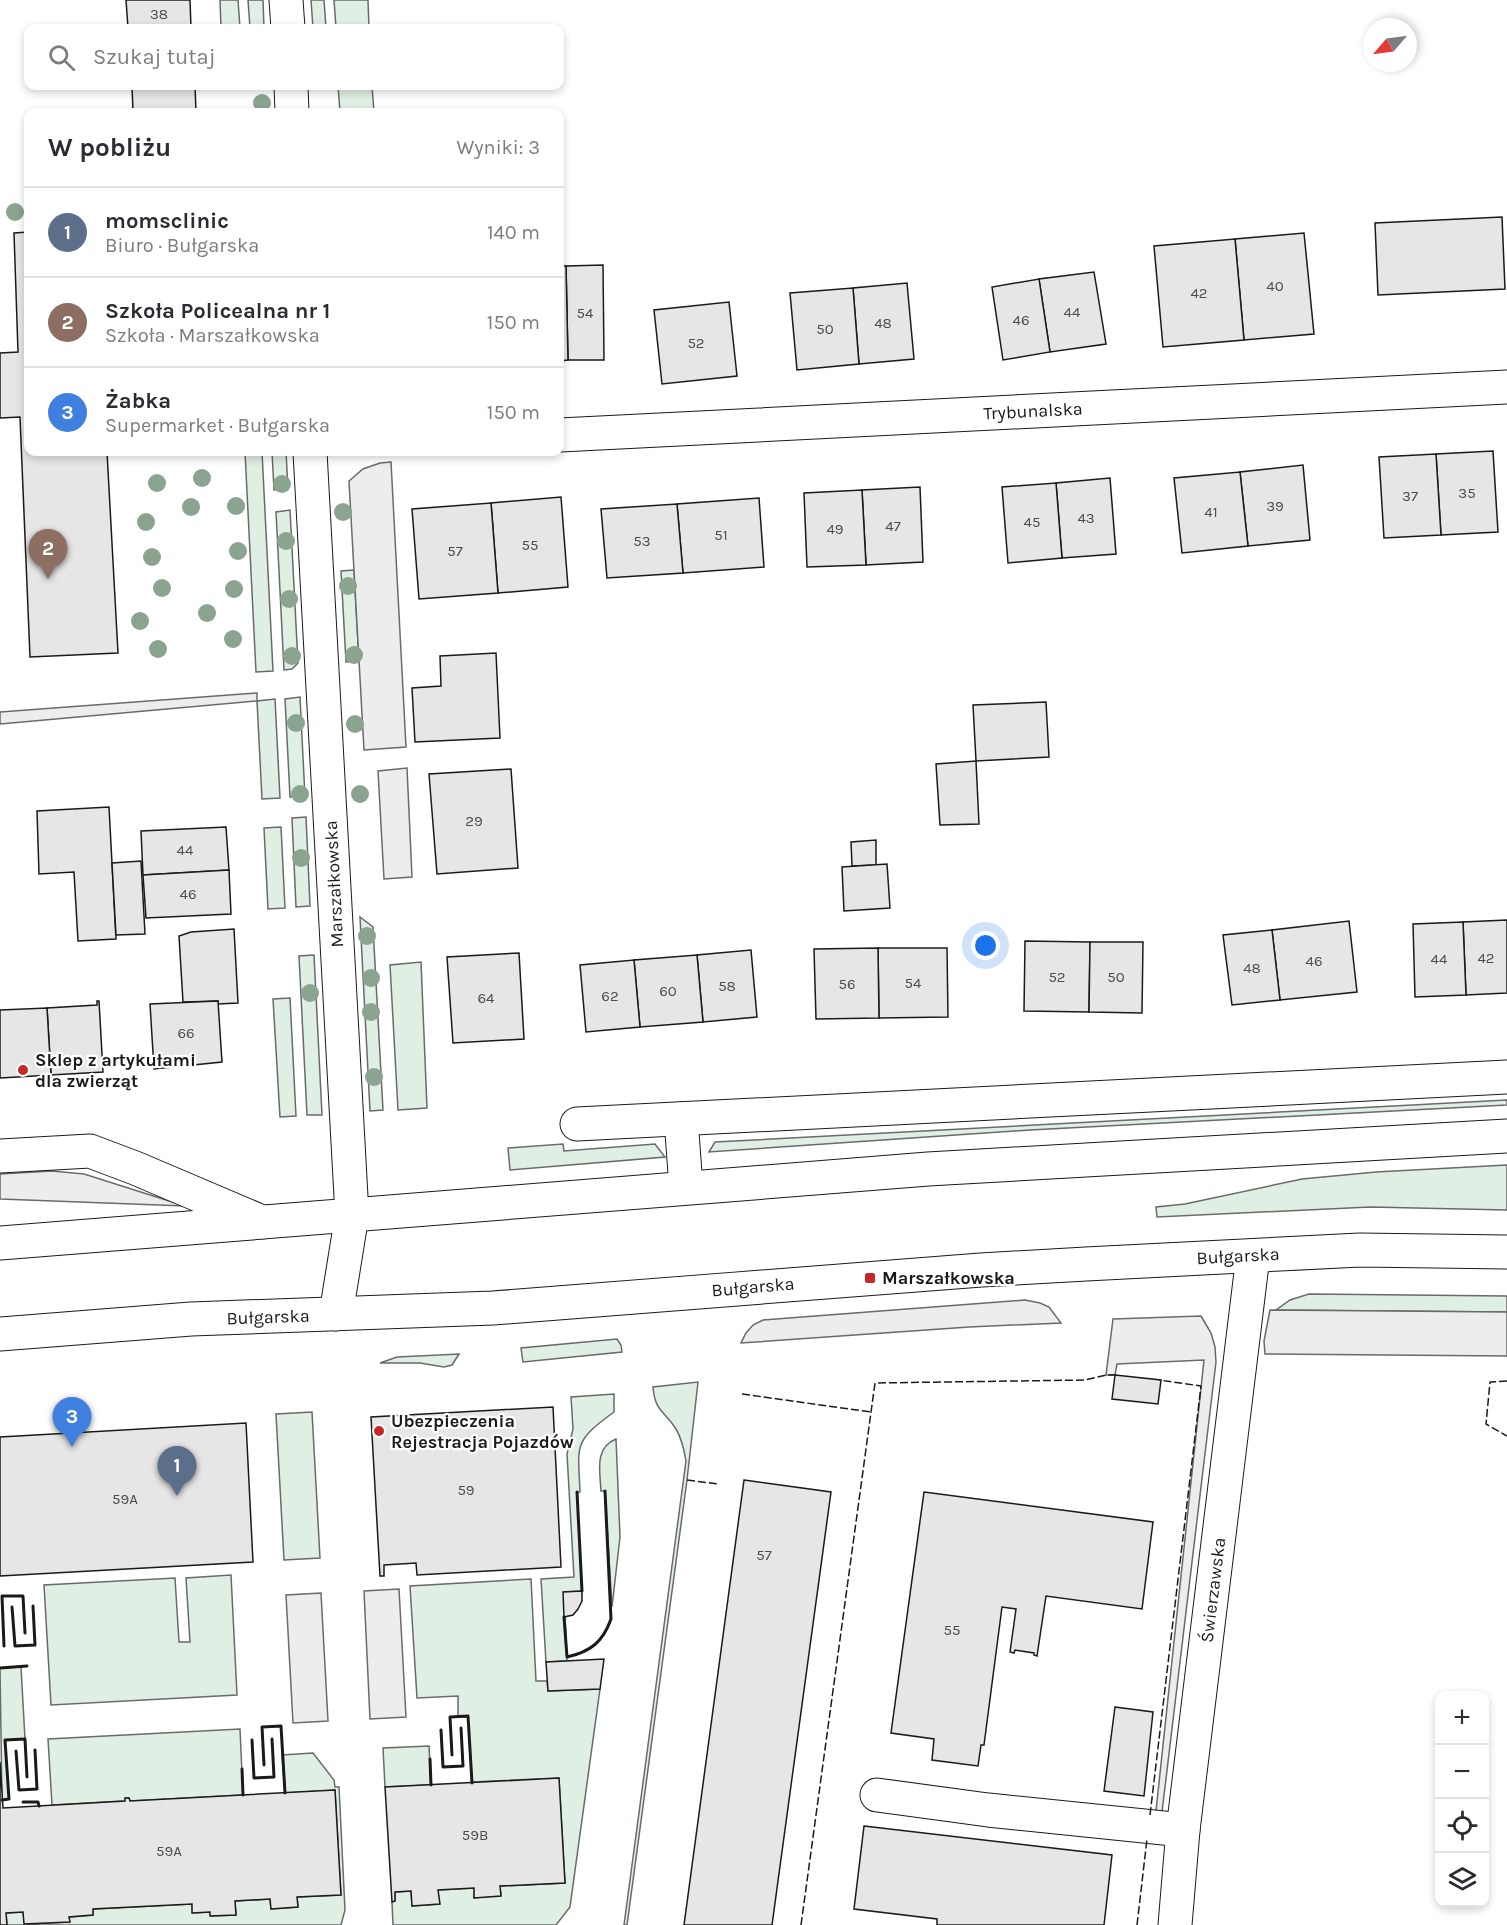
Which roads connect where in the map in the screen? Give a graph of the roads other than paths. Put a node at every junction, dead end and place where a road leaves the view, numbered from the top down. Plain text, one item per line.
1 (286, 0) edge
2 (288, 24) edge
3 (291, 90) edge
4 (292, 108) edge
5 (1507, 387) edge
6 (564, 435) edge
7 (310, 456) edge
8 (1507, 1077) edge
9 (681, 1119) junction
10 (577, 1124) dead end
11 (1507, 1136) edge
12 (0, 1156) edge
13 (686, 1187) junction
14 (352, 1215) junction
15 (262, 1222) junction
16 (0, 1243) edge
17 (1507, 1252) edge
18 (1253, 1256) junction
19 (336, 1314) junction
20 (0, 1334) edge
21 (878, 1795) dead end
22 (1183, 1830) junction
23 (1175, 1925) edge

1 - 2 street
3 - 4 street
5 - 6 street, Trybunalska
7 - 14 street, Marszałkowska
8 - 9 street
9 - 10 street
9 - 13 street
11 - 13 street
12 - 15 street
13 - 14 street
14 - 15 street
14 - 19 street, Marszałkowska
15 - 16 street
17 - 18 street, Bułgarska
18 - 19 street, Bułgarska
18 - 22 street, Świerzawska
19 - 20 street, Bułgarska
21 - 22 street
22 - 23 street, Świerzawska

